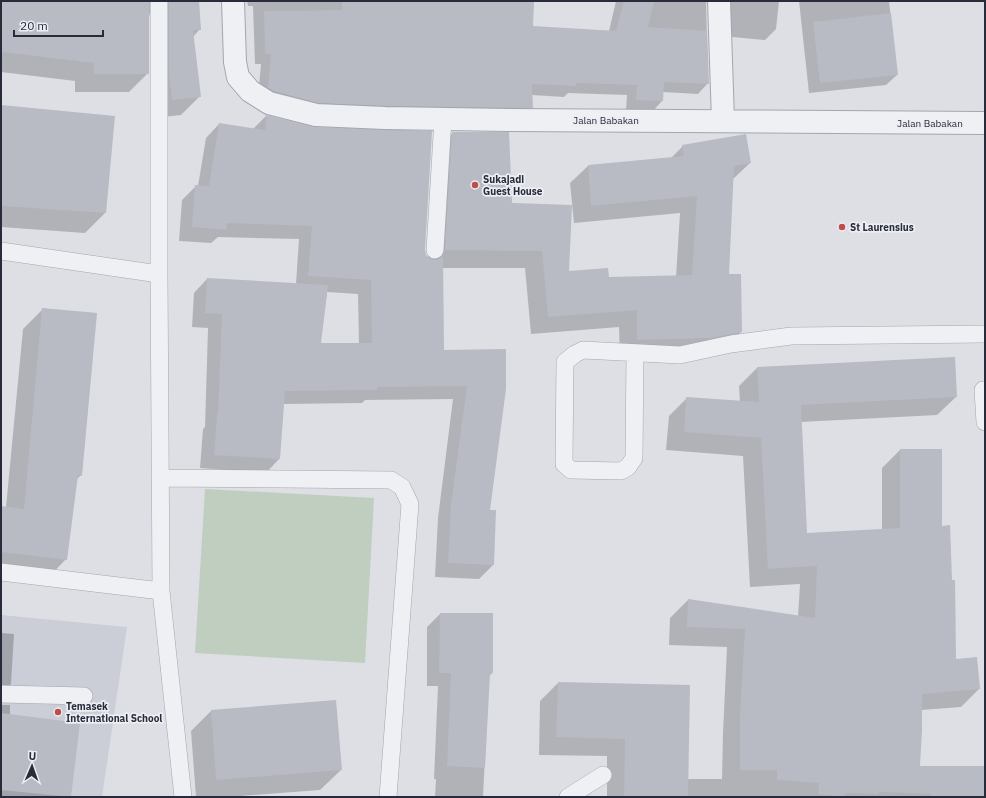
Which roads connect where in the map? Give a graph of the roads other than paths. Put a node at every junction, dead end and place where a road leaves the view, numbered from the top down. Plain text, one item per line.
1 (159, 1) edge
2 (233, 1) edge
3 (719, 1) edge
4 (443, 119) junction
5 (723, 121) junction
6 (985, 123) edge
7 (435, 250) dead end
8 (1, 251) edge
9 (159, 274) junction
10 (985, 334) edge
11 (635, 353) junction
12 (982, 390) dead end
13 (985, 422) edge
14 (160, 478) junction
15 (1, 572) edge
16 (161, 591) junction
17 (1, 694) edge
18 (84, 696) dead end
19 (603, 775) dead end
20 (183, 797) edge
21 (388, 797) edge
22 (568, 797) edge

1 - 9 lane
2 - 4 street, Jalan Babakan
3 - 5 street
4 - 5 street, Jalan Babakan
4 - 7 lane
5 - 6 street, Jalan Babakan
8 - 9 lane
9 - 14 lane
10 - 11 lane
11 - 11 lane
12 - 13 lane
14 - 16 lane
14 - 21 lane
15 - 16 lane
16 - 20 lane
17 - 18 lane
19 - 22 lane

